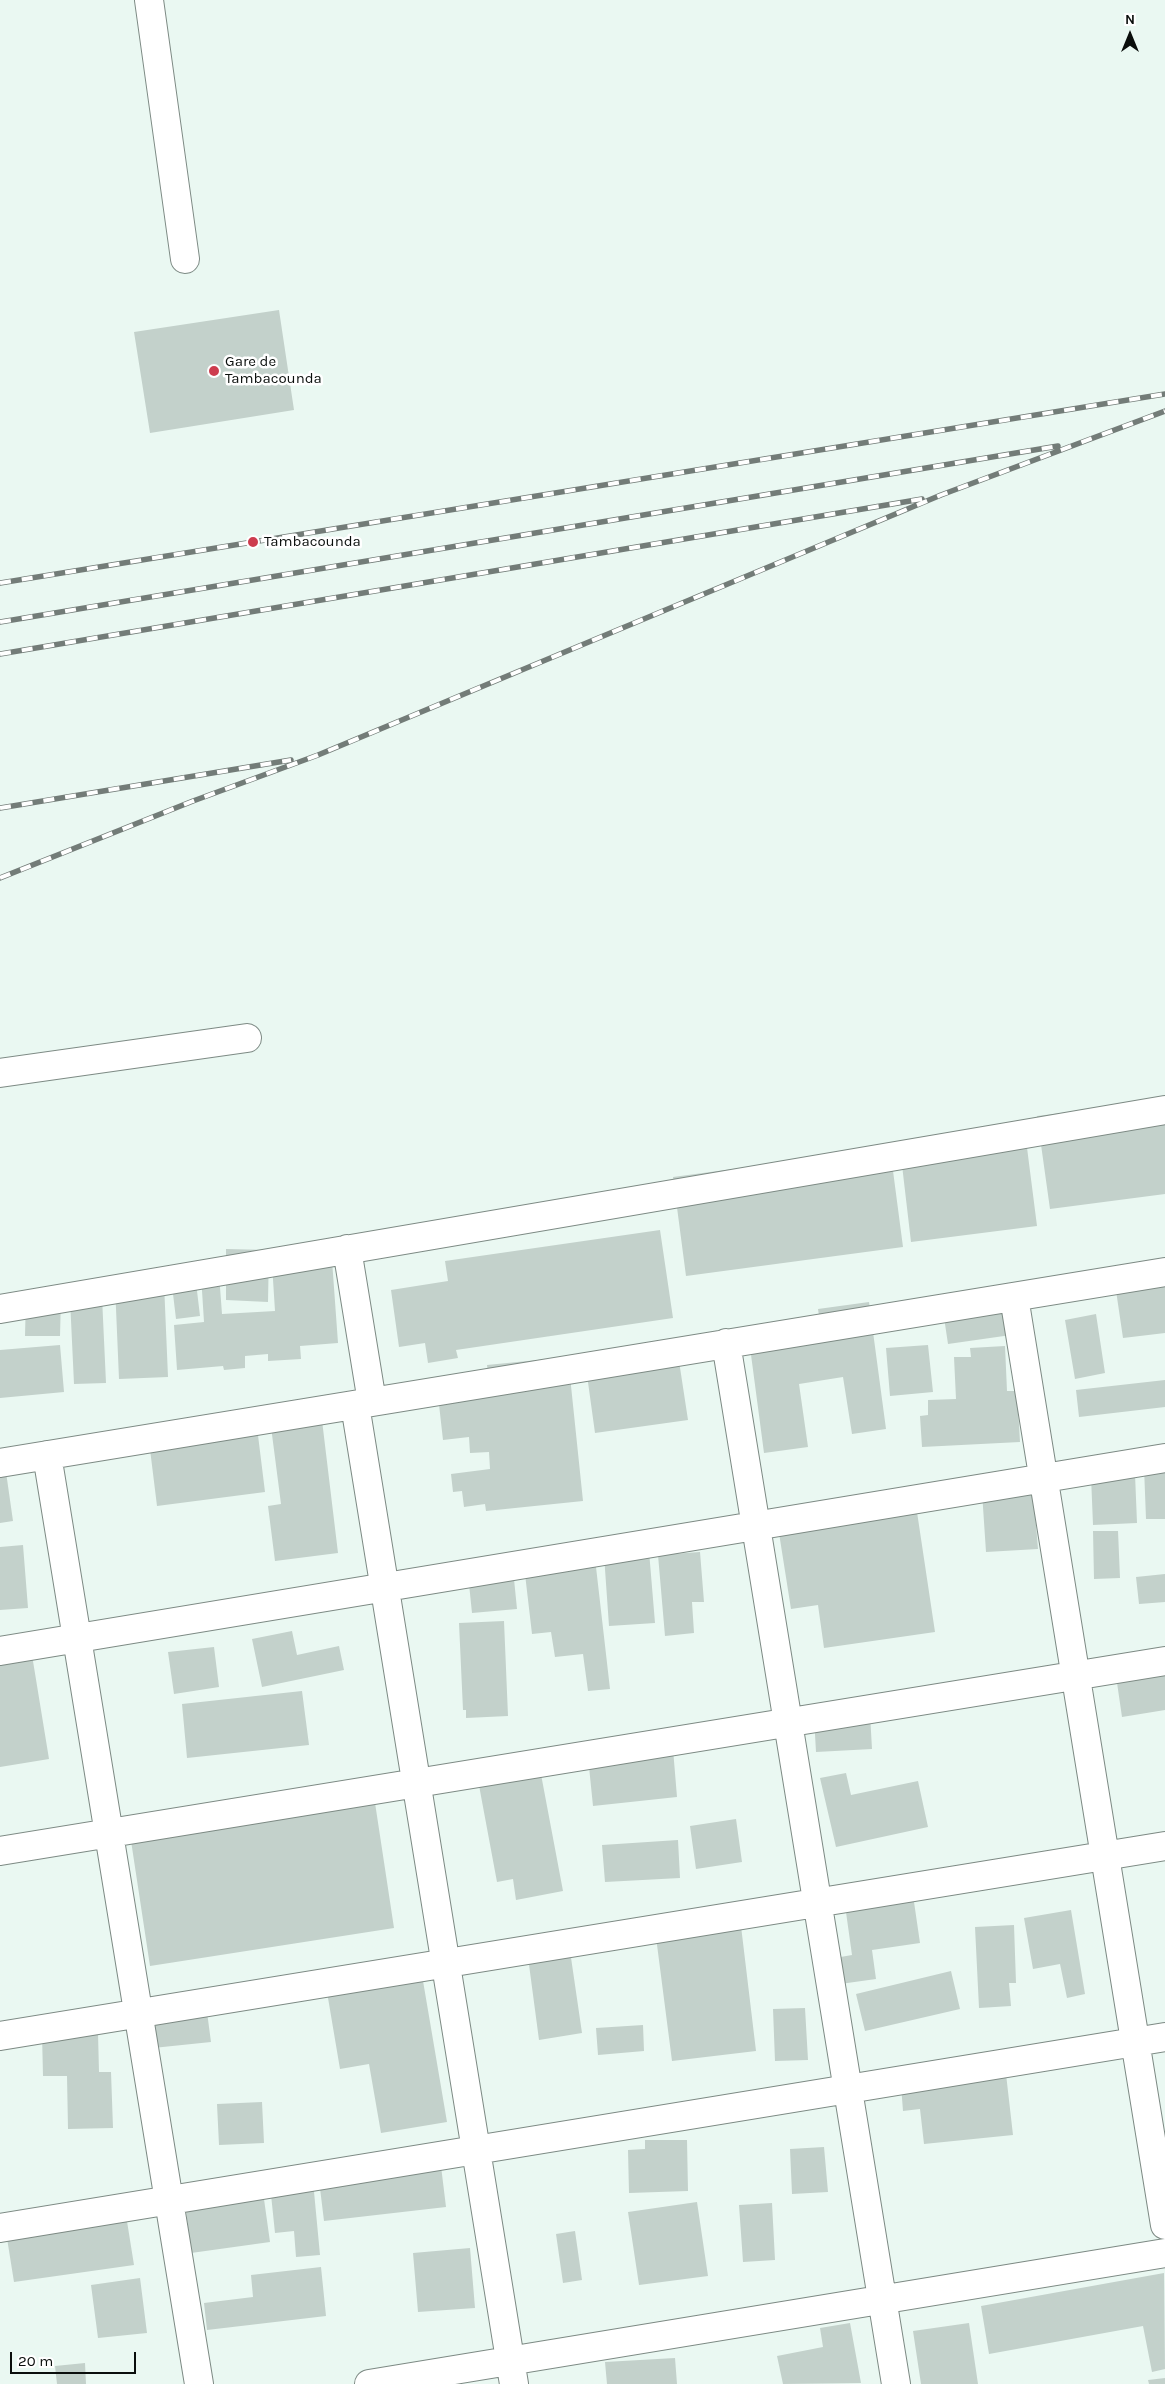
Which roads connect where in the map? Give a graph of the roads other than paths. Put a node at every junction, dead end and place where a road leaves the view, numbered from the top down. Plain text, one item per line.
1 (149, 0) edge
2 (185, 259) dead end
3 (247, 1038) dead end
4 (0, 1073) edge
5 (1165, 1110) edge
6 (347, 1249) junction
7 (1165, 1272) edge
8 (1014, 1297) junction
9 (0, 1308) edge
10 (726, 1343) junction
11 (363, 1403) junction
12 (47, 1455) junction
13 (1165, 1458) edge
14 (0, 1463) edge
15 (1044, 1478) junction
16 (756, 1526) junction
17 (385, 1588) junction
18 (77, 1638) junction
19 (0, 1651) edge
20 (1165, 1661) edge
21 (1075, 1675) junction
22 (788, 1723) junction
23 (417, 1783) junction
24 (109, 1834) junction
25 (1165, 1846) edge
26 (0, 1851) edge
27 (1105, 1856) junction
28 (818, 1902) junction
29 (446, 1964) junction
30 (138, 2014) junction
31 (0, 2036) edge
32 (1165, 2038) edge
33 (1135, 2042) junction
34 (848, 2089) junction
35 (477, 2150) junction
36 (169, 2200) junction
37 (1165, 2225) edge
38 (0, 2228) edge
39 (1165, 2253) edge
40 (882, 2299) junction
41 (513, 2372) edge
42 (199, 2384) edge
43 (369, 2384) edge
44 (896, 2384) edge

1 - 2 street
3 - 4 street
5 - 6 street
6 - 9 street
6 - 11 street
7 - 8 street
8 - 10 street
8 - 15 street
10 - 11 street
10 - 16 street
11 - 12 street
11 - 17 street
12 - 14 street
12 - 18 street
13 - 15 street
15 - 16 street
15 - 21 street
16 - 17 street
16 - 22 street
17 - 18 street
17 - 23 street
18 - 19 street
18 - 24 street
20 - 21 street
21 - 22 street
21 - 27 street
22 - 23 street
22 - 28 street
23 - 24 street
23 - 29 street
24 - 26 street
24 - 30 street
25 - 27 street
27 - 28 street
27 - 33 street
28 - 29 street
28 - 34 street
29 - 30 street
29 - 35 street
30 - 31 street
30 - 36 street
32 - 33 street
33 - 34 street
33 - 37 street
34 - 35 street
34 - 40 street
35 - 36 street
35 - 41 street
36 - 38 street
36 - 42 street
39 - 40 street
40 - 41 street
40 - 44 street
41 - 43 street

